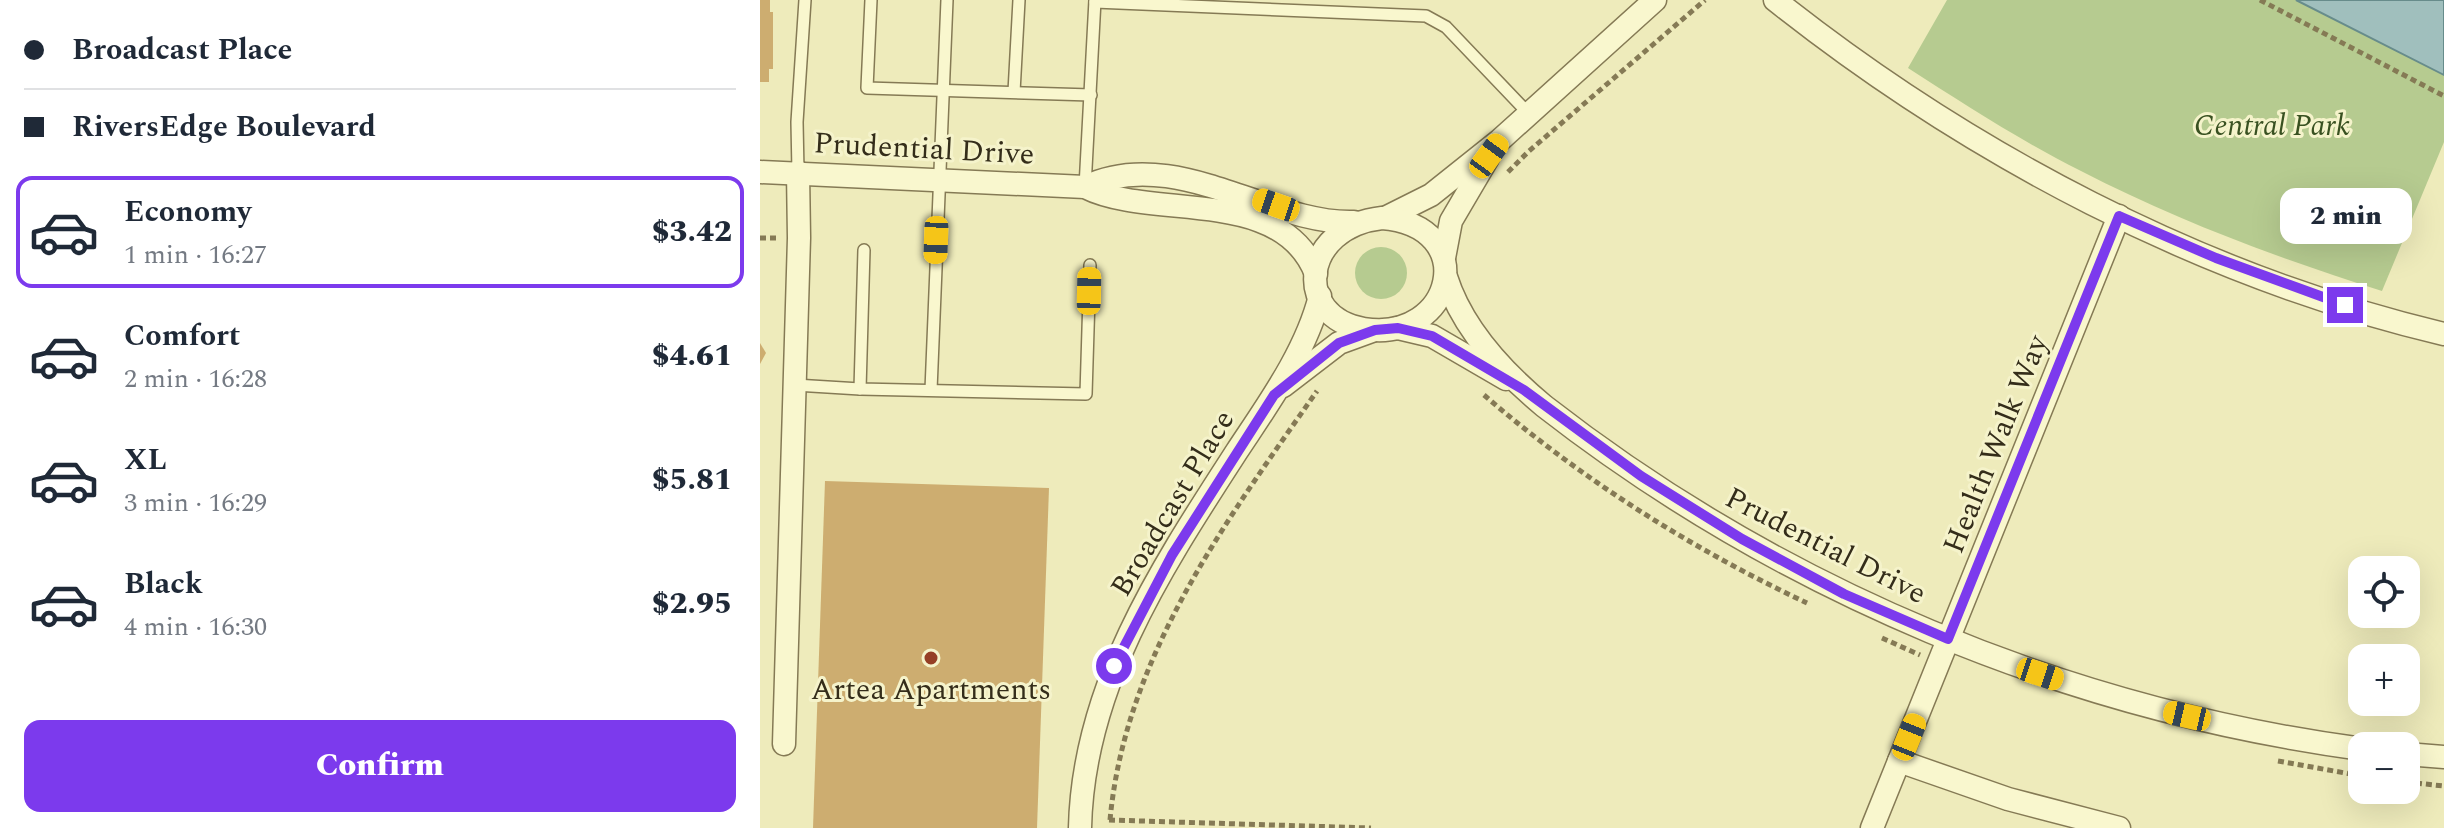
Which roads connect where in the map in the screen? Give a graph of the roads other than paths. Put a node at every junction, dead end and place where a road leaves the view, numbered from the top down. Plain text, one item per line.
1 (805, 0) edge
2 (871, 0) edge
3 (947, 0) edge
4 (1019, 0) edge
5 (1655, 0) edge
6 (1775, 0) edge
7 (1095, 1) edge
8 (1167, 2) edge
9 (1373, 6) edge
10 (942, 90) junction
11 (1014, 92) junction
12 (1091, 95) junction
13 (1529, 114) junction
14 (1500, 140) junction
15 (760, 172) edge
16 (798, 172) junction
17 (939, 179) junction
18 (1085, 187) junction
19 (2119, 216) junction
20 (1382, 218) junction
21 (1359, 222) junction
22 (864, 250) dead end
23 (1090, 265) dead end
24 (1445, 268) junction
25 (1316, 274) junction
26 (1320, 296) junction
27 (1398, 328) junction
28 (1375, 330) junction
29 (2444, 334) edge
30 (795, 385) junction
31 (860, 389) junction
32 (931, 390) junction
33 (1524, 390) junction
34 (1274, 395) junction
35 (1948, 639) junction
36 (784, 744) dead end
37 (2348, 747) edge
38 (2420, 755) edge
39 (2444, 757) edge
40 (1899, 761) junction
41 (1080, 824) edge
42 (1872, 828) edge
43 (2119, 828) edge

1 - 16 lane
2 - 10 lane
3 - 10 lane
4 - 11 lane
5 - 13 street
6 - 19 street
7 - 8 lane
7 - 12 lane
8 - 9 lane
9 - 13 lane
10 - 11 lane
10 - 17 lane
11 - 12 lane
12 - 18 lane
13 - 14 street
14 - 20 street
14 - 24 street
15 - 16 street, Prudential Drive
16 - 17 street, Prudential Drive
16 - 30 street
17 - 18 street, Prudential Drive
17 - 32 lane
18 - 21 street, Prudential Drive
18 - 25 street, Prudential Drive
19 - 29 street
19 - 35 street, Health Walk Way
20 - 21 street
20 - 24 street
21 - 25 street
22 - 31 lane
23 - 32 lane
24 - 27 street
24 - 33 street, Prudential Drive
25 - 26 street
26 - 28 street
26 - 34 street, Broadcast Place
27 - 28 street
27 - 33 street, Prudential Drive
28 - 34 street, Broadcast Place
30 - 31 lane
30 - 36 street
31 - 32 lane
33 - 35 street, Prudential Drive
34 - 41 street, Broadcast Place
35 - 37 street, Prudential Drive
35 - 40 street, Health Walk Way
38 - 39 street
40 - 42 street, Health Walk Way
40 - 43 street

